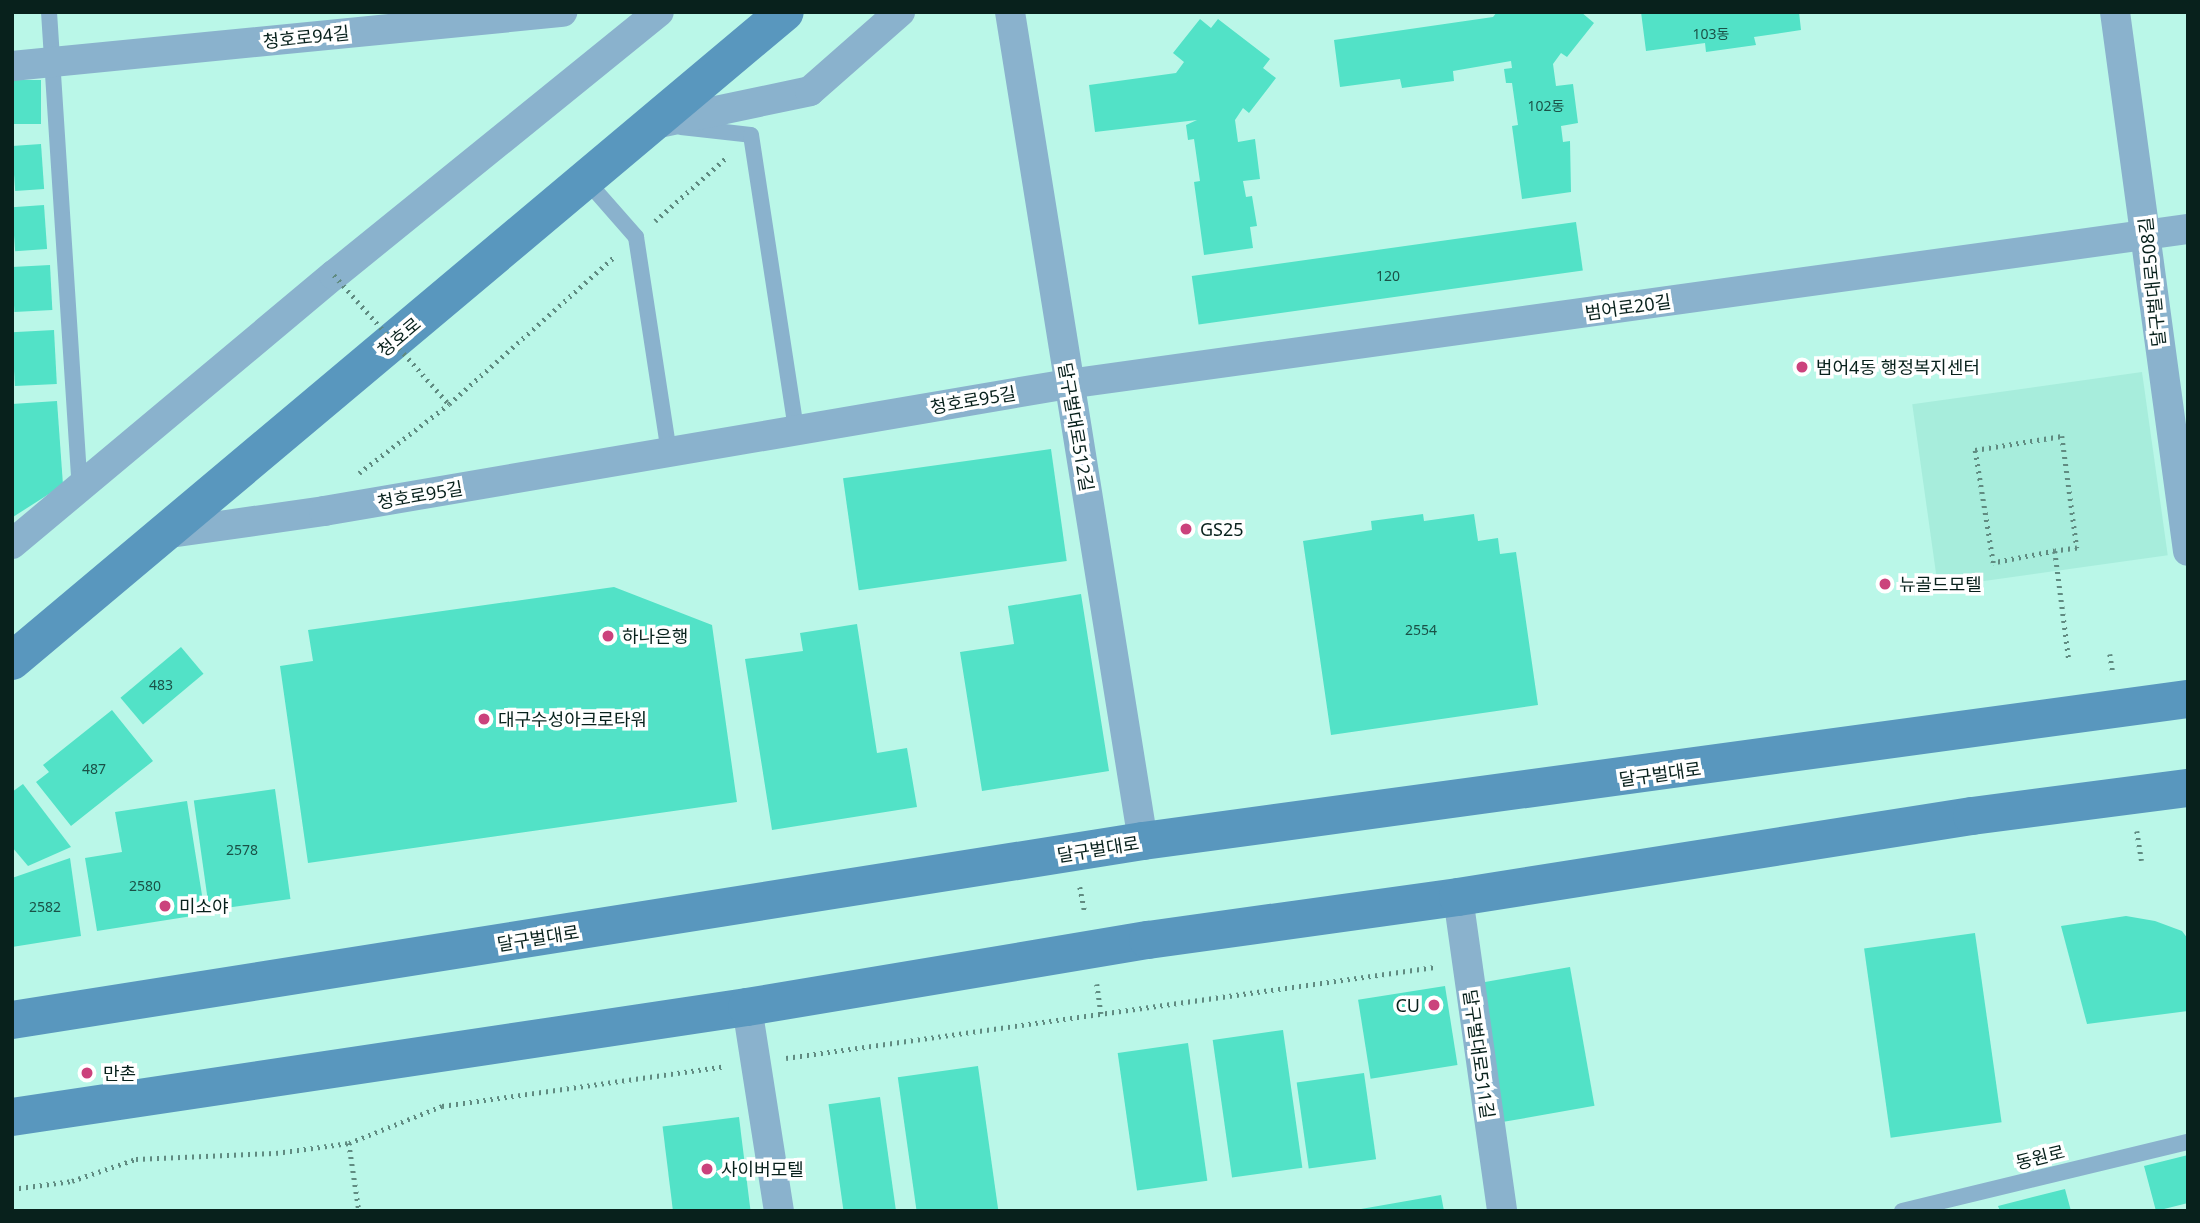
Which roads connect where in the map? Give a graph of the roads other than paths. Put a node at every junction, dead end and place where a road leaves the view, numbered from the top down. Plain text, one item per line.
1 (48, 12) edge
2 (562, 12) edge
3 (659, 12) edge
4 (785, 12) edge
5 (900, 12) edge
6 (1010, 12) edge
7 (2115, 12) edge
8 (457, 17) edge
9 (50, 65) junction
10 (12, 66) edge
11 (653, 124) junction
12 (586, 180) junction
13 (2188, 229) edge
14 (2147, 236) junction
15 (1068, 384) junction
16 (796, 430) junction
17 (669, 452) junction
18 (80, 488) junction
19 (170, 533) junction
20 (12, 544) edge
21 (2188, 551) edge
22 (14, 655) edge
23 (2188, 699) edge
24 (2188, 788) edge
25 (1143, 841) junction
26 (1458, 897) junction
27 (747, 1007) junction
28 (12, 1008) edge
29 (60, 1012) junction
30 (12, 1020) edge
31 (12, 1117) edge
32 (2188, 1142) edge
33 (779, 1211) edge
34 (1502, 1211) edge
35 (1902, 1211) edge

1 - 9 lane
2 - 8 street, 청호로94길
3 - 18 street
4 - 11 main road, 청호로
5 - 11 street
6 - 15 street, 달구벌대로512길
7 - 14 street, 달구벌대로508길
8 - 9 street, 청호로94길
9 - 10 street, 청호로94길
9 - 18 lane
11 - 12 main road, 청호로
11 - 16 lane
12 - 17 lane
12 - 19 main road, 청호로
13 - 14 street, 범어로20길
14 - 15 street, 범어로20길
14 - 21 street, 달구벌대로508길
15 - 16 street, 청호로95길
15 - 25 street, 달구벌대로512길
16 - 17 street, 청호로95길
17 - 19 street, 청호로95길
18 - 20 street
19 - 22 main road, 청호로
23 - 25 main road, 달구벌대로
24 - 26 main road
25 - 29 main road, 달구벌대로
26 - 27 main road
26 - 34 street, 달구벌대로511길
27 - 31 main road
27 - 33 street
28 - 29 main road
29 - 30 main road, 달구벌대로
32 - 35 lane, 동원로

